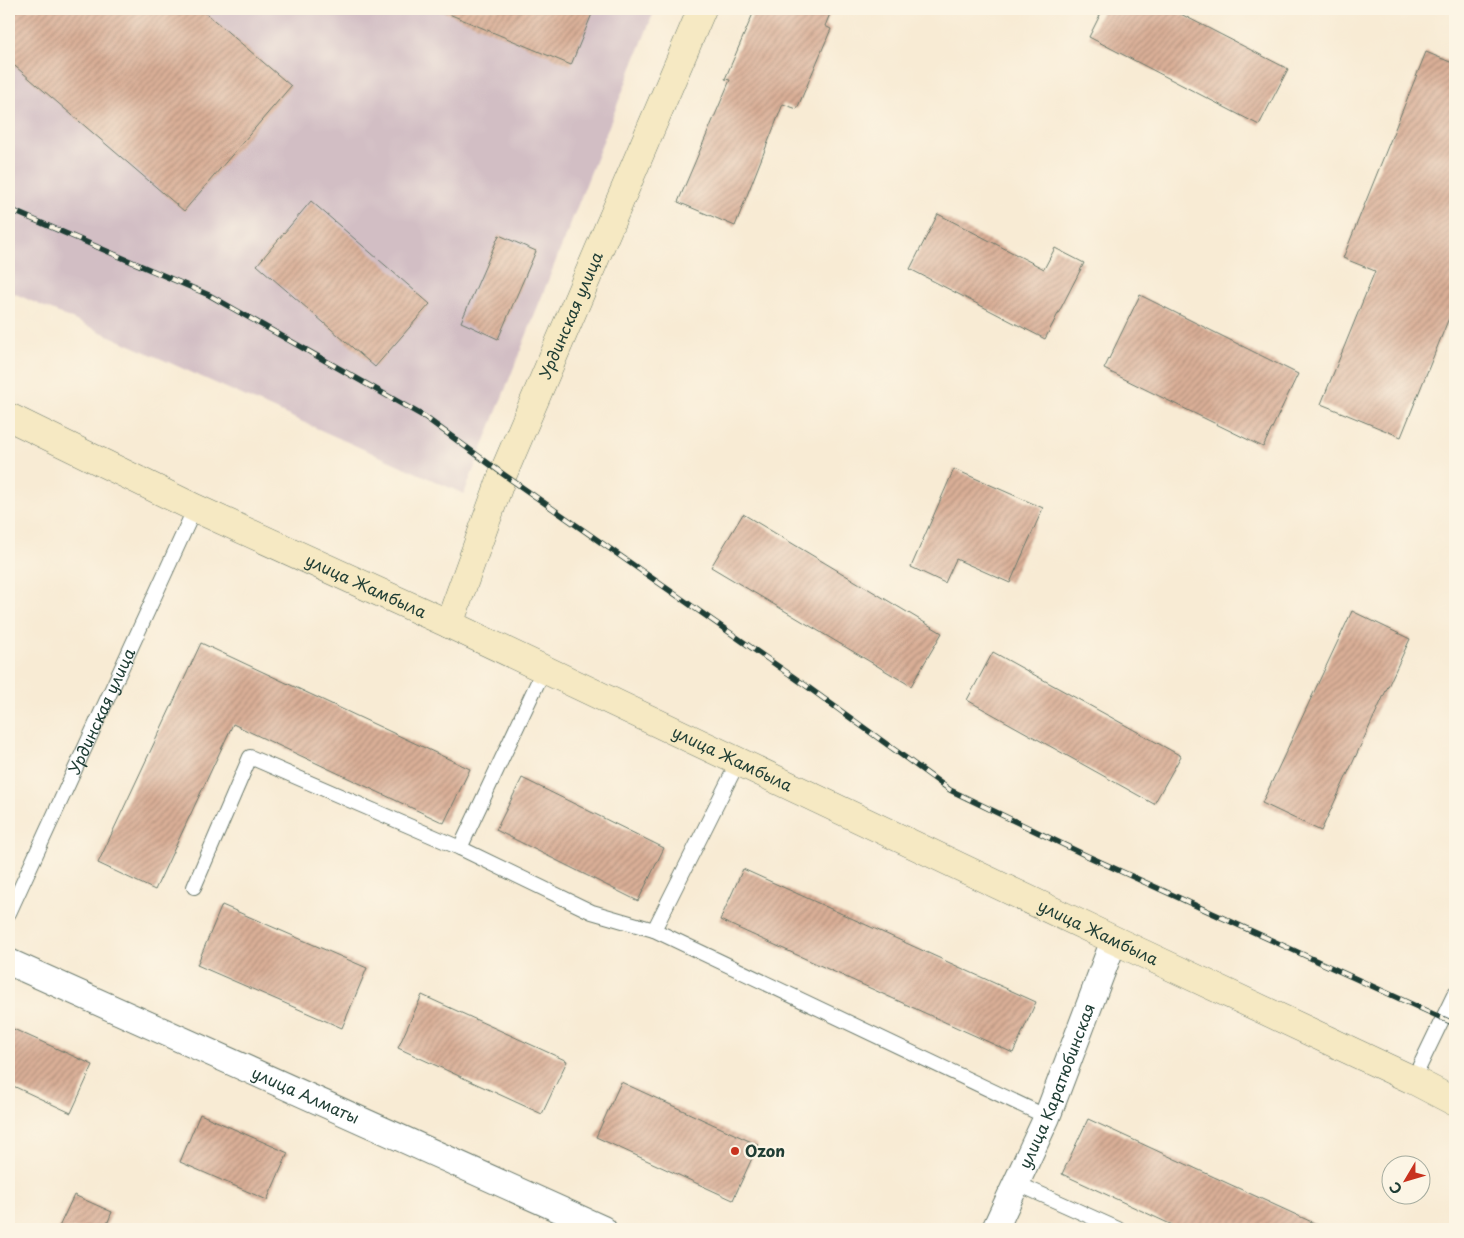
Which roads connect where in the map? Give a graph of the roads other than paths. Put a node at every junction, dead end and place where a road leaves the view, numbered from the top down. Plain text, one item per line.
1 (702, 9) edge
2 (9, 417) edge
3 (195, 508) junction
4 (449, 624) junction
5 (544, 668) junction
6 (738, 762) junction
7 (460, 848) junction
8 (194, 888) dead end
9 (9, 913) edge
10 (654, 930) junction
11 (1114, 940) junction
12 (9, 962) edge
13 (1455, 993) edge
14 (1413, 1080) junction
15 (1455, 1102) edge
16 (1046, 1117) junction
17 (1016, 1183) junction
18 (603, 1229) edge
19 (995, 1229) edge
20 (1118, 1229) edge

1 - 4 street, Урдинская улица
2 - 3 street, улица Жамбыла
3 - 4 street, улица Жамбыла
3 - 9 lane, Урдинская улица
4 - 5 street, улица Жамбыла
5 - 6 street, улица Жамбыла
5 - 7 lane
6 - 10 lane
6 - 11 street, улица Жамбыла
7 - 8 lane
7 - 10 lane
10 - 16 lane
11 - 14 street, улица Жамбыла
11 - 16 street, улица Каратюбинская
12 - 18 street, улица Алматы
13 - 14 lane
14 - 15 street, улица Жамбыла
16 - 17 street, улица Каратюбинская
17 - 19 street, улица Каратюбинская
17 - 20 lane

